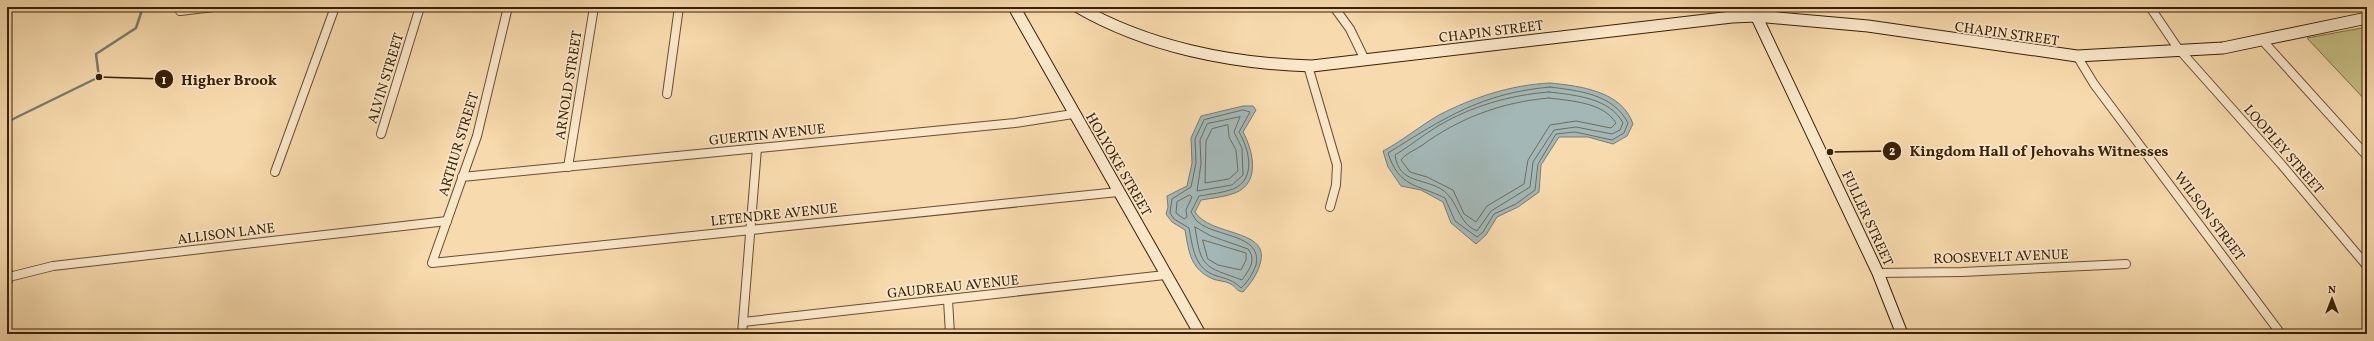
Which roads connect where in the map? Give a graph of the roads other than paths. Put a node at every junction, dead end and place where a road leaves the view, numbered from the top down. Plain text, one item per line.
1 (214, 7) edge
2 (335, 7) edge
3 (420, 7) edge
4 (508, 7) edge
5 (594, 7) edge
6 (679, 7) edge
7 (1014, 7) edge
8 (1078, 7) edge
9 (1334, 7) edge
10 (2150, 7) edge
11 (180, 11) dead end
12 (1754, 12) edge
13 (2367, 18) edge
14 (2263, 41) junction
15 (2180, 50) junction
16 (2077, 56) junction
17 (1364, 60) junction
18 (1308, 66) junction
19 (668, 94) dead end
20 (1073, 114) junction
21 (381, 134) dead end
22 (757, 148) junction
23 (2367, 156) edge
24 (568, 167) junction
25 (275, 172) dead end
26 (462, 177) junction
27 (1118, 192) junction
28 (1330, 207) dead end
29 (447, 221) junction
30 (752, 229) junction
31 (432, 263) joint
32 (2126, 264) dead end
33 (2367, 266) edge
34 (1878, 273) junction
35 (1165, 275) junction
36 (8, 276) edge
37 (948, 300) junction
38 (743, 322) junction
39 (742, 334) edge
40 (950, 334) edge
41 (1200, 334) edge
42 (1902, 334) edge
43 (2281, 334) edge

1 - 11 street
2 - 25 street
3 - 21 street, ALVIN STREET
4 - 26 street, ARTHUR STREET
5 - 24 street, ARNOLD STREET
6 - 19 street
7 - 20 main road, HOLYOKE STREET
8 - 18 main road, CHAPIN STREET
9 - 17 street
10 - 15 street, LOOPLEY STREET
12 - 16 main road, CHAPIN STREET
12 - 17 main road, CHAPIN STREET
12 - 34 main road, FULLER STREET
13 - 14 main road, CHAPIN STREET
14 - 15 main road, CHAPIN STREET
14 - 23 street
15 - 16 main road, CHAPIN STREET
15 - 33 street, LOOPLEY STREET
16 - 43 street, WILSON STREET
17 - 18 main road, CHAPIN STREET
18 - 28 street
20 - 22 street, GUERTIN AVENUE
20 - 27 main road, HOLYOKE STREET
22 - 24 street, GUERTIN AVENUE
22 - 30 street
24 - 26 street, GUERTIN AVENUE
26 - 29 street, ARTHUR STREET
27 - 30 street, LETENDRE AVENUE
27 - 35 main road, HOLYOKE STREET
29 - 31 street, ARTHUR STREET
29 - 36 street, ALLISON LANE
30 - 31 street, LETENDRE AVENUE
30 - 38 street
32 - 34 street, ROOSEVELT AVENUE
34 - 42 main road, FULLER STREET
35 - 37 street, GAUDREAU AVENUE
35 - 41 main road, HOLYOKE STREET
37 - 38 street, GAUDREAU AVENUE
37 - 40 street
38 - 39 street

